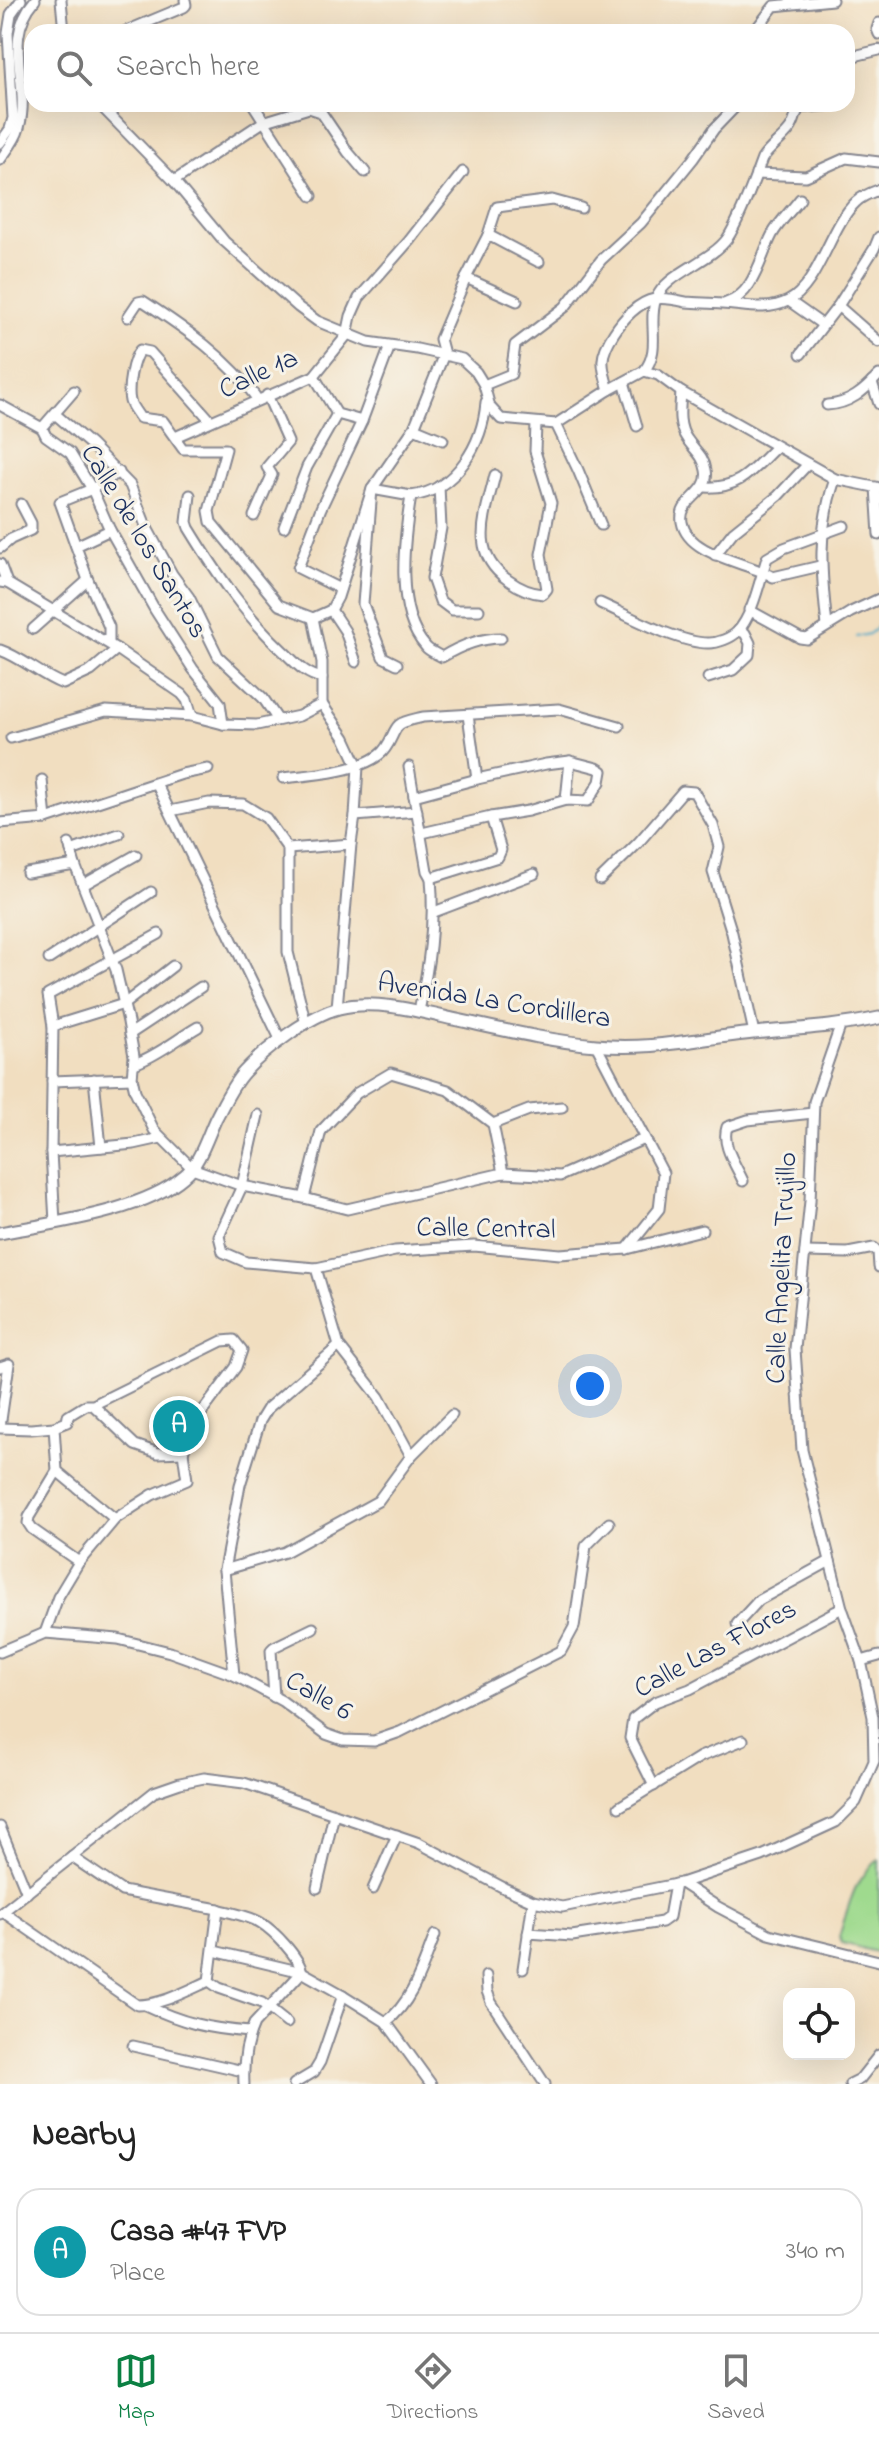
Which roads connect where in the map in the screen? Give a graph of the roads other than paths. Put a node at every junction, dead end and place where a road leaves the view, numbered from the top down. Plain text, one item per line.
1 (21, 0) edge
2 (33, 0) edge
3 (61, 0) edge
4 (185, 0) edge
5 (832, 0) edge
6 (879, 23) edge
7 (63, 24) edge
8 (143, 24) edge
9 (761, 24) edge
10 (879, 34) edge
11 (879, 50) edge
12 (855, 56) edge
13 (107, 112) edge
14 (257, 112) edge
15 (296, 112) edge
16 (321, 112) edge
17 (730, 112) edge
18 (797, 112) edge
19 (263, 122) junction
20 (0, 143) edge
21 (0, 160) edge
22 (879, 162) edge
23 (365, 172) dead end
24 (463, 172) dead end
25 (756, 174) junction
26 (174, 181) junction
27 (879, 189) edge
28 (312, 196) dead end
29 (800, 199) dead end
30 (581, 208) dead end
31 (488, 235) junction
32 (879, 237) edge
33 (539, 262) dead end
34 (466, 278) junction
35 (656, 298) junction
36 (517, 301) dead end
37 (789, 301) junction
38 (722, 304) junction
39 (838, 306) junction
40 (128, 317) dead end
41 (823, 325) junction
42 (347, 335) junction
43 (879, 342) edge
44 (390, 346) junction
45 (444, 354) junction
46 (801, 354) dead end
47 (644, 371) junction
48 (314, 376) junction
49 (876, 378) edge
50 (624, 382) junction
51 (486, 390) junction
52 (609, 390) junction
53 (74, 391) dead end
54 (681, 392) junction
55 (263, 398) junction
56 (879, 404) edge
57 (0, 405) edge
58 (827, 405) dead end
59 (55, 414) junction
60 (337, 414) junction
61 (211, 421) junction
62 (362, 421) junction
63 (536, 424) junction
64 (556, 424) junction
65 (637, 426) dead end
66 (42, 428) junction
67 (414, 428) junction
68 (175, 437) junction
69 (443, 440) dead end
70 (776, 447) junction
71 (808, 464) junction
72 (119, 472) junction
73 (495, 475) dead end
74 (835, 479) junction
75 (439, 486) junction
76 (705, 487) junction
77 (877, 487) edge
78 (92, 489) junction
79 (372, 489) junction
80 (190, 495) dead end
81 (411, 496) junction
82 (21, 504) dead end
83 (254, 516) dead end
84 (601, 525) dead end
85 (844, 526) dead end
86 (284, 527) dead end
87 (110, 530) junction
88 (879, 535) edge
89 (822, 536) junction
90 (76, 546) junction
91 (0, 548) edge
92 (715, 555) junction
93 (0, 564) edge
94 (820, 566) junction
95 (763, 571) junction
96 (88, 580) junction
97 (3, 583) edge
98 (340, 589) junction
99 (879, 599) edge
100 (600, 603) dead end
101 (52, 610) junction
102 (331, 610) junction
103 (479, 610) dead end
104 (749, 610) junction
105 (313, 618) junction
106 (827, 626) junction
107 (33, 629) dead end
108 (738, 631) junction
109 (501, 638) dead end
110 (113, 646) junction
111 (0, 650) edge
112 (356, 662) dead end
113 (397, 664) dead end
114 (322, 678) junction
115 (708, 678) dead end
116 (322, 704) junction
117 (468, 715) junction
118 (192, 716) junction
119 (278, 720) junction
120 (223, 724) junction
121 (619, 726) dead end
122 (11, 738) dead end
123 (570, 761) junction
124 (358, 766) junction
125 (409, 767) dead end
126 (208, 769) dead end
127 (283, 778) dead end
128 (477, 779) junction
129 (42, 780) dead end
130 (156, 783) junction
131 (414, 796) junction
132 (566, 800) junction
133 (170, 811) junction
134 (417, 811) junction
135 (355, 816) junction
136 (491, 817) junction
137 (46, 819) junction
138 (0, 823) edge
139 (422, 833) junction
140 (119, 834) dead end
141 (351, 844) junction
142 (288, 849) junction
143 (136, 855) dead end
144 (75, 865) junction
145 (27, 873) dead end
146 (534, 874) dead end
147 (431, 878) junction
148 (600, 880) dead end
149 (83, 885) junction
150 (151, 892) dead end
151 (434, 912) junction
152 (99, 925) junction
153 (159, 934) dead end
154 (49, 959) dead end
155 (112, 960) junction
156 (173, 966) dead end
157 (201, 987) dead end
158 (124, 1004) junction
159 (337, 1008) junction
160 (419, 1011) junction
161 (879, 1018) edge
162 (306, 1024) junction
163 (53, 1026) junction
164 (198, 1027) dead end
165 (840, 1027) junction
166 (754, 1033) junction
167 (130, 1034) junction
168 (281, 1041) junction
169 (596, 1045) junction
170 (134, 1064) junction
171 (132, 1078) junction
172 (94, 1079) junction
173 (52, 1081) junction
174 (562, 1107) dead end
175 (813, 1113) junction
176 (258, 1115) dead end
177 (493, 1124) junction
178 (161, 1138) junction
179 (644, 1139) junction
180 (101, 1147) junction
181 (51, 1152) junction
182 (192, 1168) junction
183 (503, 1173) junction
184 (743, 1181) dead end
185 (242, 1186) junction
186 (304, 1198) junction
187 (55, 1222) junction
188 (702, 1230) dead end
189 (0, 1233) edge
190 (627, 1249) junction
191 (805, 1252) junction
192 (879, 1267) edge
193 (316, 1268) junction
194 (339, 1346) junction
195 (0, 1367) edge
196 (93, 1405) junction
197 (452, 1415) dead end
198 (0, 1427) edge
199 (54, 1427) junction
200 (183, 1452) junction
201 (411, 1456) junction
202 (57, 1471) junction
203 (115, 1519) junction
204 (609, 1523) dead end
205 (830, 1561) junction
206 (79, 1562) junction
207 (224, 1570) junction
208 (842, 1608) junction
209 (737, 1624) dead end
210 (313, 1628) dead end
211 (45, 1633) junction
212 (0, 1652) edge
213 (879, 1656) edge
214 (861, 1661) junction
215 (234, 1675) junction
216 (274, 1697) junction
217 (876, 1716) edge
218 (743, 1740) dead end
219 (877, 1763) edge
220 (654, 1786) junction
221 (619, 1807) dead end
222 (334, 1814) junction
223 (0, 1827) edge
224 (397, 1835) junction
225 (72, 1857) junction
226 (678, 1884) junction
227 (317, 1888) dead end
228 (373, 1889) dead end
229 (27, 1893) junction
230 (533, 1901) junction
231 (218, 1909) junction
232 (2, 1913) edge
233 (528, 1933) junction
234 (435, 1935) dead end
235 (214, 1951) junction
236 (879, 1961) edge
237 (523, 1969) dead end
238 (302, 1972) junction
239 (486, 1976) dead end
240 (209, 1981) junction
241 (343, 1995) junction
242 (145, 2005) junction
243 (267, 2007) junction
244 (386, 2022) junction
245 (287, 2023) dead end
246 (250, 2032) junction
247 (133, 2046) dead end
248 (879, 2055) edge
249 (243, 2071) junction
250 (244, 2084) edge
251 (294, 2084) edge
252 (431, 2084) edge
253 (545, 2084) edge
254 (850, 2084) edge

1 - 20 street
2 - 21 street
3 - 7 street
4 - 8 street
5 - 9 street
6 - 10 street
11 - 12 street
13 - 26 street
14 - 19 street
15 - 19 street
16 - 23 street
17 - 51 street
18 - 25 street
19 - 26 street
19 - 28 street
22 - 25 street
24 - 42 street
25 - 35 street
26 - 42 street
27 - 37 street
29 - 38 street
30 - 31 street
31 - 33 street
31 - 34 street
32 - 39 street
34 - 36 street
34 - 45 street
35 - 38 street
35 - 47 street
35 - 52 street
37 - 38 street
37 - 41 street
39 - 41 street
39 - 43 street
40 - 55 street
41 - 46 street
42 - 44 street
42 - 48 street, Calle 1a
44 - 45 street
44 - 62 street
45 - 51 street
45 - 67 street
47 - 50 street
47 - 54 street
48 - 55 street, Calle 1a
48 - 60 street
49 - 56 street
49 - 58 street
50 - 52 street
50 - 65 street
51 - 63 street
51 - 75 street
52 - 64 street
53 - 59 street, Calle de los Santos
54 - 70 street
54 - 76 street
55 - 61 street, Calle 1a
55 - 83 street
57 - 66 street
59 - 66 street, Calle de los Santos
59 - 72 street
60 - 62 street
60 - 86 street
61 - 68 street, Calle 1a
61 - 68 street
62 - 98 street
63 - 64 street
63 - 73 street
64 - 84 street
66 - 78 street, Calle de los Santos
67 - 69 street
67 - 79 street
68 - 105 street
70 - 71 street
70 - 76 street
71 - 74 street
71 - 92 street
72 - 78 street
72 - 119 street
74 - 77 street
74 - 89 street
75 - 81 street
75 - 103 street
76 - 92 street
77 - 88 street
78 - 87 street, Calle de los Santos
78 - 90 street
79 - 81 street
79 - 98 street
79 - 113 street
80 - 114 street
81 - 109 street
82 - 91 street
85 - 89 street
87 - 90 street
87 - 120 street, Calle de los Santos
89 - 94 street
89 - 95 street
90 - 96 street
92 - 95 street
93 - 97 street
94 - 95 street
94 - 106 street
95 - 104 street
96 - 101 street
96 - 110 street
97 - 101 street
98 - 102 street
99 - 106 street
100 - 108 street
101 - 107 street
101 - 110 street
102 - 105 street
102 - 112 street
104 - 106 street
104 - 108 street
105 - 114 street
108 - 115 street
110 - 111 street
110 - 118 street
114 - 116 street
116 - 119 street
116 - 124 street
117 - 121 street
117 - 124 street
117 - 128 street
118 - 120 street
118 - 122 street
119 - 120 street
123 - 128 street
123 - 132 street
123 - 132 street
124 - 127 street
124 - 135 street
125 - 131 street
126 - 130 street
128 - 131 street
129 - 137 street
130 - 133 street
130 - 137 street
131 - 134 street
132 - 136 street
133 - 142 street
133 - 168 street
134 - 135 street
134 - 139 street
135 - 141 street
136 - 139 street
136 - 147 street
137 - 138 street
139 - 147 street
140 - 144 street
141 - 142 street
141 - 159 street
142 - 162 street
143 - 149 street
144 - 145 street
144 - 149 street
146 - 151 street
147 - 151 street
148 - 166 street
149 - 152 street
150 - 152 street
151 - 160 street
152 - 154 street
152 - 155 street
153 - 155 street
155 - 158 street
155 - 163 street
156 - 158 street
157 - 167 street
158 - 163 street
158 - 167 street
159 - 160 main road, Avenida La Cordillera
159 - 162 main road, Avenida La Cordillera
160 - 169 main road, Avenida La Cordillera
161 - 165 main road, Avenida La Cordillera
162 - 168 main road, Avenida La Cordillera
163 - 173 street
164 - 170 street
165 - 166 main road, Avenida La Cordillera
165 - 175 street, Calle Angelita Trujillo
166 - 169 main road, Avenida La Cordillera
167 - 170 street
168 - 182 main road, Avenida La Cordillera
169 - 179 street
170 - 171 street
171 - 172 street
171 - 178 street
172 - 173 street
172 - 180 street
173 - 181 street
174 - 177 street
175 - 184 street
175 - 191 street, Calle Angelita Trujillo
176 - 185 street
177 - 183 street
177 - 186 street
178 - 180 street
178 - 182 street
179 - 183 street
179 - 190 street
180 - 181 street
181 - 187 street
182 - 185 street
182 - 187 main road, Avenida La Cordillera
183 - 186 street
185 - 186 street
185 - 193 street, Calle Central
187 - 189 main road, Avenida La Cordillera
188 - 190 street, Calle Central
190 - 193 street, Calle Central
191 - 192 street
191 - 205 street, Calle Angelita Trujillo
193 - 194 street
194 - 201 street
194 - 207 street
195 - 198 street
196 - 199 street
196 - 200 street
196 - 200 street
197 - 201 street
198 - 199 street
199 - 202 street
200 - 203 street
201 - 207 street
202 - 203 street
202 - 206 street
203 - 206 street
204 - 216 street, Calle 6
205 - 208 street, Calle Angelita Trujillo
205 - 209 street
206 - 211 street
207 - 215 street
208 - 214 street, Calle Angelita Trujillo
208 - 220 street, Calle Las Flores
210 - 216 street
211 - 212 street, Calle 6
211 - 215 street, Calle 6
213 - 214 street
214 - 217 street, Calle Angelita Trujillo
215 - 216 street, Calle 6
217 - 219 street, Calle Angelita Trujillo
218 - 220 street
219 - 226 street, Calle Angelita Trujillo
220 - 221 street
222 - 224 street, Calle Angelita Trujillo
222 - 225 street, Calle Angelita Trujillo
222 - 227 street
223 - 229 street
224 - 228 street
224 - 230 street, Calle Angelita Trujillo
225 - 229 street, Calle Angelita Trujillo
225 - 231 street
226 - 230 street, Calle Angelita Trujillo
226 - 233 street
226 - 236 street
229 - 232 street, Calle Angelita Trujillo
230 - 233 street
231 - 235 street
231 - 238 street
232 - 242 street
233 - 237 street
234 - 244 street
235 - 238 street
235 - 240 street
238 - 241 street
238 - 243 street
239 - 253 street
240 - 242 street
240 - 243 street
241 - 244 street
241 - 251 street
242 - 246 street
243 - 245 street
243 - 246 street
244 - 252 street
246 - 249 street
247 - 249 street
248 - 254 street
249 - 250 street

